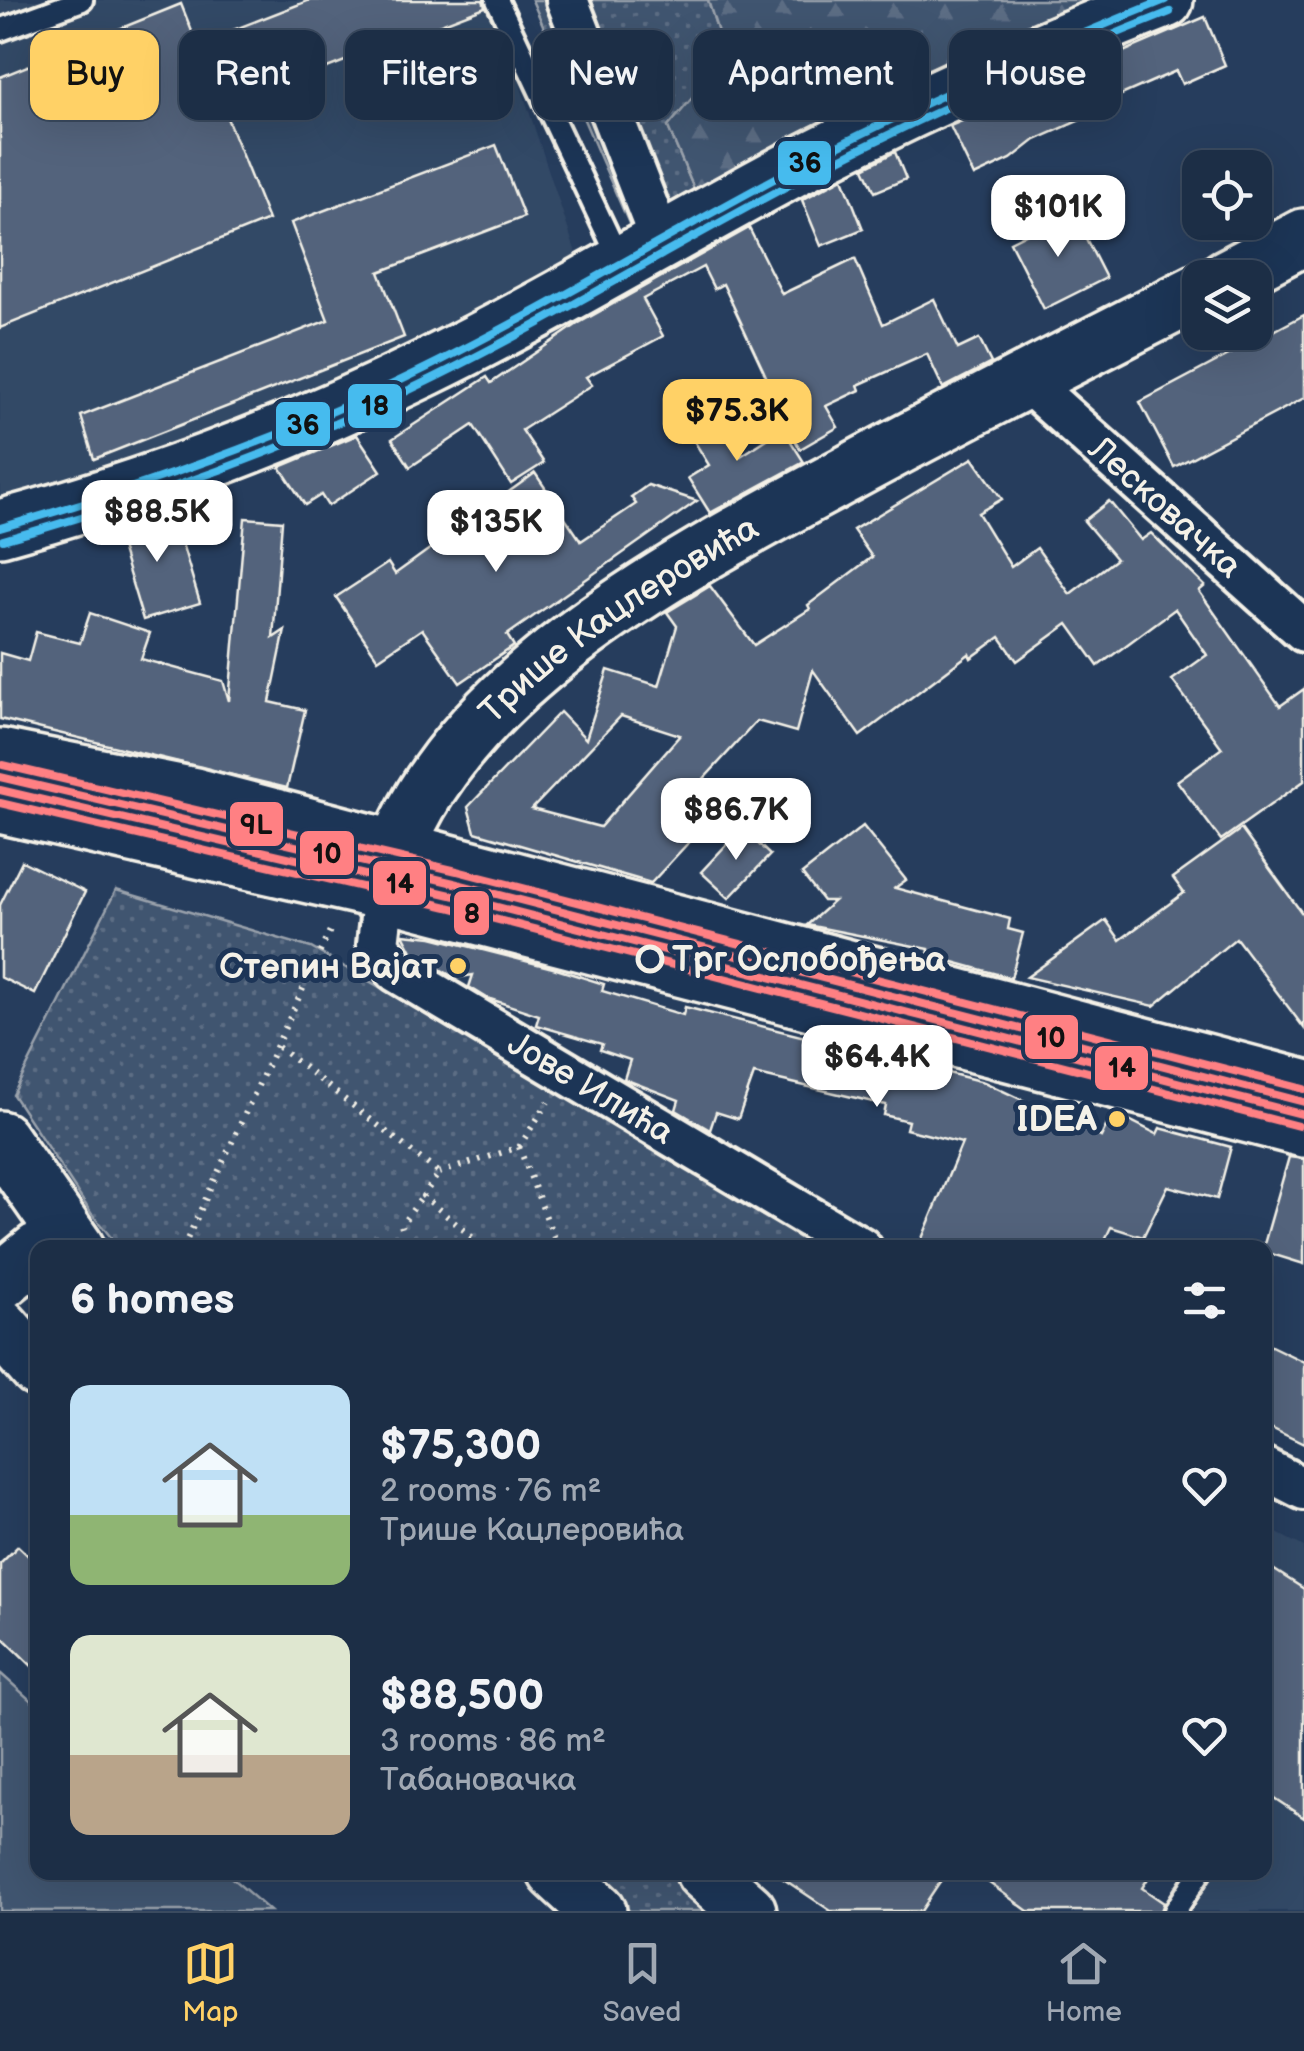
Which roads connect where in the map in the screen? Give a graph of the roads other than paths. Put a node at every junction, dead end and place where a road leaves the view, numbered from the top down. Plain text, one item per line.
1 (82, 0) edge
2 (496, 0) edge
3 (566, 0) edge
4 (1165, 0) edge
5 (0, 30) edge
6 (1304, 238) edge
7 (641, 252) junction
8 (1261, 260) edge
9 (1182, 300) edge
10 (1026, 381) junction
11 (0, 528) edge
12 (1304, 631) edge
13 (0, 757) edge
14 (0, 777) edge
15 (0, 806) edge
16 (292, 825) junction
17 (374, 883) junction
18 (1304, 1088) edge
19 (1304, 1130) edge
20 (0, 1139) edge
21 (52, 1240) edge
22 (848, 1240) edge
23 (30, 1262) edge
24 (0, 1282) edge
25 (0, 1326) edge
26 (30, 1360) edge
27 (1272, 1473) edge
28 (1304, 1489) edge
29 (565, 1880) edge
30 (713, 1880) edge
31 (1195, 1880) edge
32 (598, 1911) edge
33 (748, 1911) edge
34 (1174, 1911) edge

1 - 5 lane
2 - 7 lane
3 - 7 street
4 - 7 main road
6 - 8 main road
7 - 11 main road
9 - 10 main road, Трише Кацлеровића
10 - 12 street, Лесковачка
10 - 17 main road, Трише Кацлеровића
13 - 16 main road
14 - 16 main road
15 - 17 main road
16 - 17 main road
17 - 18 main road
17 - 19 main road
17 - 22 street, Јове Илића
20 - 21 main road
23 - 24 main road
25 - 26 main road
27 - 28 street
29 - 32 main road
30 - 33 main road
31 - 34 lane

